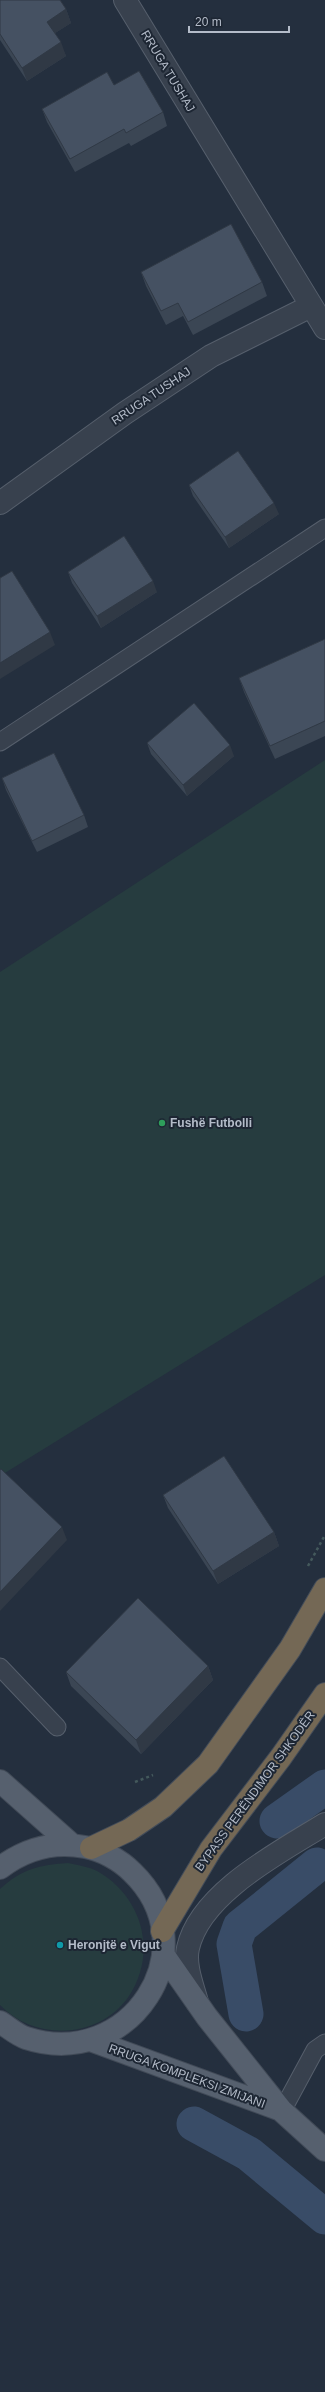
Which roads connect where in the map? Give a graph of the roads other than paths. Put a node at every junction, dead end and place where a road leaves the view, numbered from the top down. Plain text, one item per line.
1 (125, 0) edge
2 (312, 306) junction
3 (325, 328) edge
4 (0, 503) edge
5 (325, 528) edge
6 (0, 742) edge
7 (325, 1589) edge
8 (0, 1667) edge
9 (325, 1694) edge
10 (57, 1727) dead end
11 (0, 1781) edge
12 (325, 1824) edge
13 (80, 1846) junction
14 (0, 1868) edge
15 (243, 1877) junction
16 (163, 1940) junction
17 (197, 2003) junction
18 (0, 2022) edge
19 (93, 2040) junction
20 (325, 2043) edge
21 (282, 2111) junction
22 (325, 2150) edge

1 - 2 street, RRUGA TUSHAJ
2 - 3 street, RRUGA TUSHAJ
2 - 4 street, RRUGA TUSHAJ
5 - 6 lane
7 - 13 highway
8 - 10 lane
9 - 16 highway, BYPASS PERËNDIMOR SHKODËR
11 - 13 main road
12 - 15 street
13 - 14 main road
13 - 16 main road
15 - 16 street
15 - 17 street
16 - 17 main road, RRUGA KOMPLEKSI ZMIJANI
16 - 19 main road
17 - 21 main road, RRUGA KOMPLEKSI ZMIJANI
18 - 19 main road
19 - 21 main road, RRUGA KOMPLEKSI ZMIJANI
20 - 21 lane
21 - 22 main road, RRUGA KOMPLEKSI ZMIJANI

